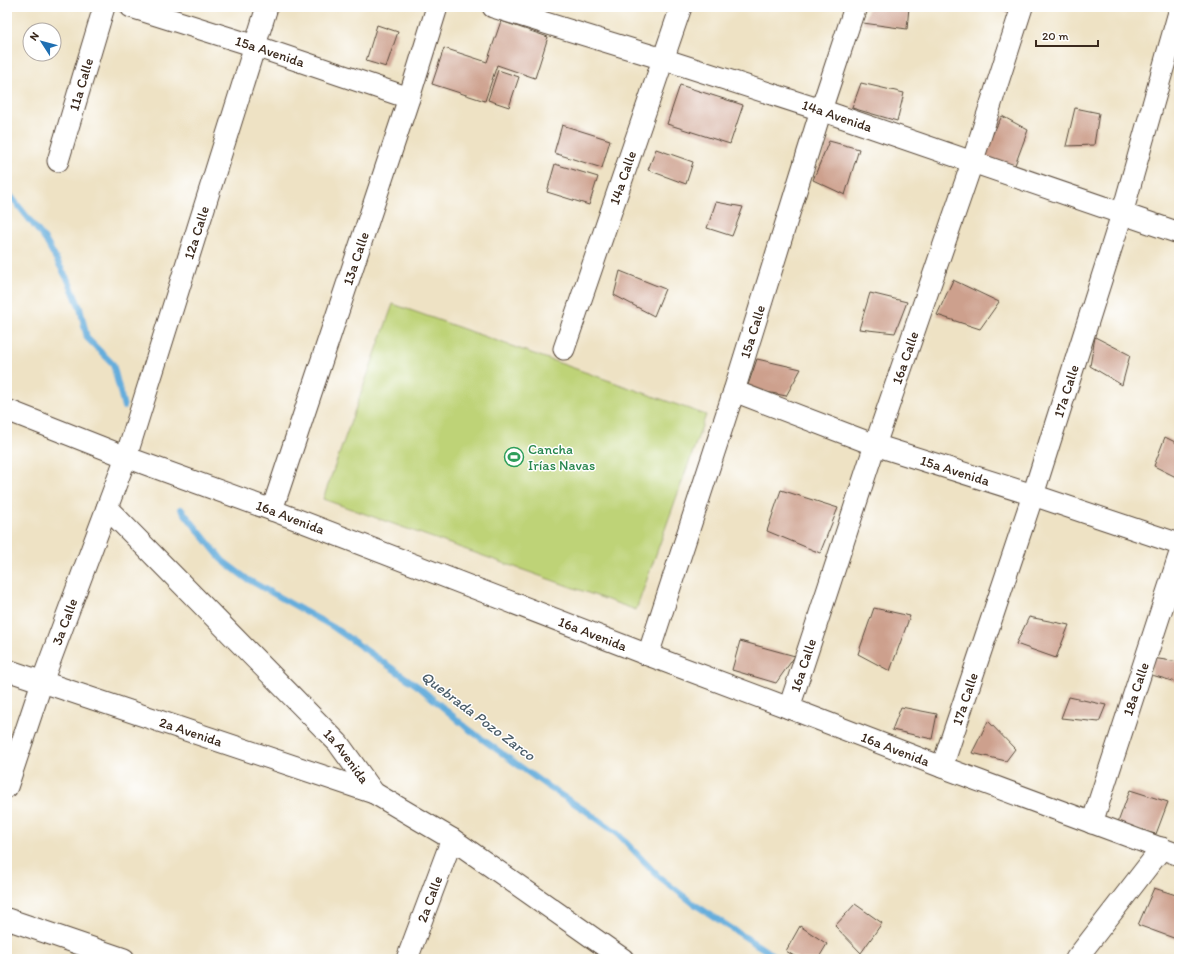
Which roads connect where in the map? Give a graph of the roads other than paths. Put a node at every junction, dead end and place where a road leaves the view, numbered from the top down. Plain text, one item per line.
1 (104, 7) edge
2 (131, 7) edge
3 (267, 7) edge
4 (437, 7) edge
5 (493, 7) edge
6 (681, 7) edge
7 (855, 7) edge
8 (1022, 7) edge
9 (1179, 12) edge
10 (255, 46) junction
11 (663, 59) junction
12 (409, 98) junction
13 (821, 110) junction
14 (58, 161) dead end
15 (972, 163) junction
16 (1122, 214) junction
17 (1179, 233) edge
18 (564, 349) dead end
19 (734, 391) junction
20 (7, 410) edge
21 (875, 445) junction
22 (126, 457) junction
23 (1033, 495) junction
24 (108, 508) junction
25 (272, 510) junction
26 (1179, 544) edge
27 (1179, 556) edge
28 (648, 655) junction
29 (7, 670) edge
30 (42, 682) junction
31 (789, 708) junction
32 (942, 767) junction
33 (7, 787) edge
34 (374, 793) junction
35 (1092, 823) junction
36 (452, 840) junction
37 (1171, 851) edge
38 (7, 918) edge
39 (124, 959) edge
40 (407, 959) edge
41 (623, 959) edge
42 (1076, 959) edge

1 - 14 street, 11a Calle
2 - 10 street, 15a Avenida
3 - 10 street, 12a Calle
4 - 12 street, 13a Calle
5 - 11 street, 14a Avenida
6 - 11 street, 14a Calle
7 - 13 street, 15a Calle
8 - 15 street, 16a Calle
9 - 16 street, 17a Calle
10 - 12 street, 15a Avenida
10 - 22 street, 12a Calle
11 - 13 street, 14a Avenida
11 - 18 street, 14a Calle
12 - 25 street, 13a Calle
13 - 15 street, 14a Avenida
13 - 19 street, 15a Calle
15 - 16 street, 14a Avenida
15 - 21 street, 16a Calle
16 - 17 street, 14a Avenida
16 - 23 street, 17a Calle
19 - 21 street, 15a Avenida
19 - 28 street, 15a Calle
20 - 22 street, 16a Avenida
21 - 23 street, 15a Avenida
21 - 31 street, 16a Calle
22 - 24 street, 3a Calle
22 - 25 street, 16a Avenida
23 - 26 street, 15a Avenida
23 - 32 street, 17a Calle
24 - 30 street, 3a Calle
24 - 34 street, 1a Avenida
25 - 28 street, 16a Avenida
27 - 35 street, 18a Calle
28 - 31 street, 16a Avenida
29 - 30 street, 2a Avenida
30 - 33 street, 3a Calle
30 - 34 street, 2a Avenida
31 - 32 street, 16a Avenida
32 - 35 street, 16a Avenida
34 - 36 street, 1a Avenida
35 - 37 street, 16a Avenida
36 - 40 street, 2a Calle
36 - 41 street, 1a Avenida
37 - 42 street
38 - 39 street

